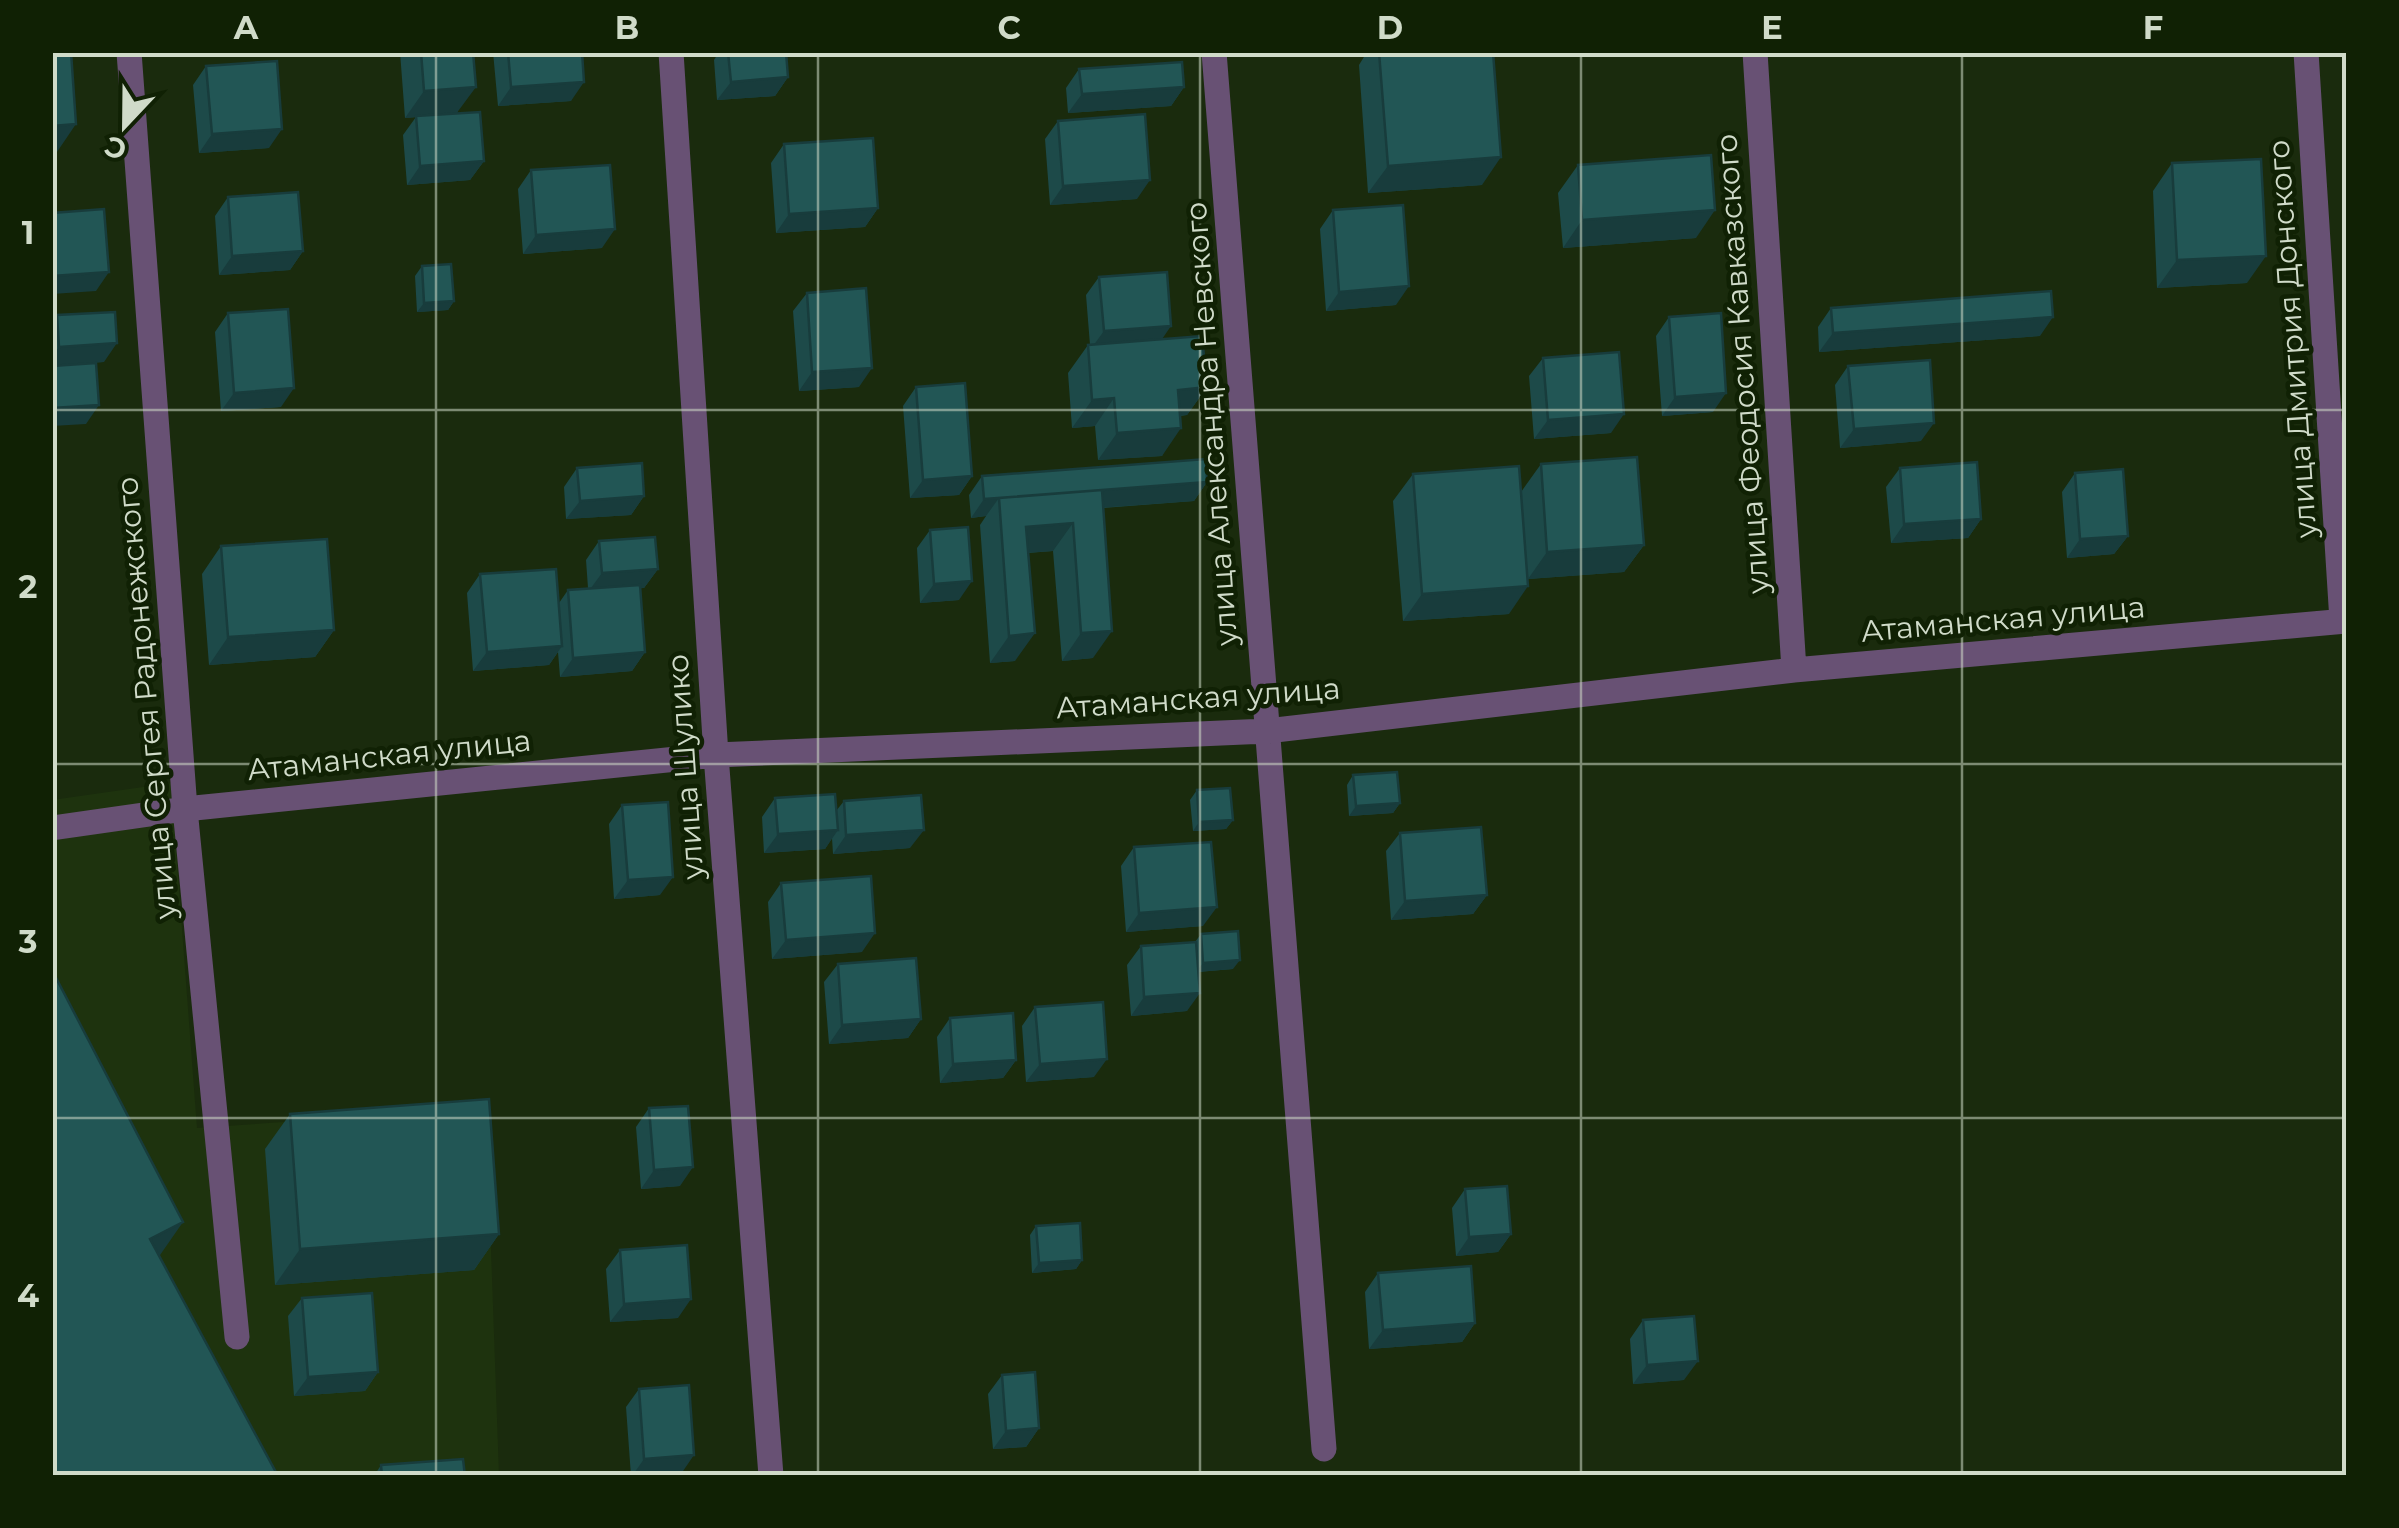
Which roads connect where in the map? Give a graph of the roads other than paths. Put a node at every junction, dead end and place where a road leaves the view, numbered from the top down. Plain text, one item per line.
1 (129, 52) edge
2 (671, 52) edge
3 (1214, 52) edge
4 (1755, 52) edge
5 (2306, 52) edge
6 (2344, 621) edge
7 (1794, 670) junction
8 (1267, 730) junction
9 (716, 756) junction
10 (186, 808) junction
11 (52, 828) edge
12 (237, 1338) dead end
13 (1324, 1449) dead end
14 (772, 1476) edge

1 - 10 street, улица Сергея Радонежского
2 - 9 street, улица Шулико
3 - 8 street, улица Александра Невского
4 - 7 street, улица Феодосия Кавказского
5 - 6 street, улица Дмитрия Донского
6 - 7 street, Атаманская улица
7 - 8 street, Атаманская улица
8 - 9 street, Атаманская улица
8 - 13 street, улица Александра Невского
9 - 10 street, Атаманская улица
9 - 14 street, улица Шулико
10 - 11 street, Атаманская улица
10 - 12 street, улица Сергея Радонежского

